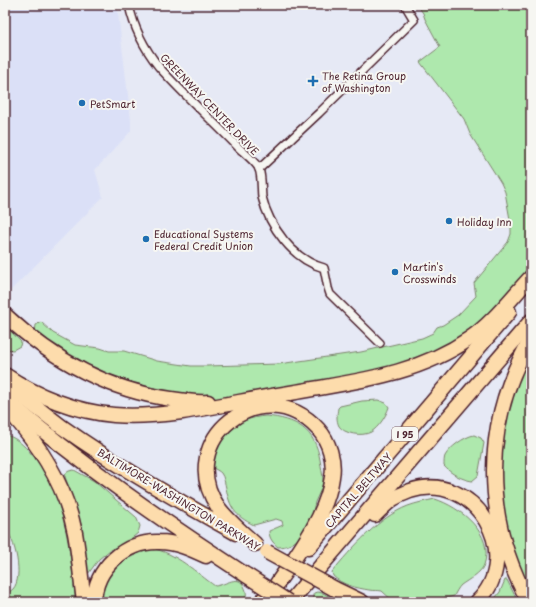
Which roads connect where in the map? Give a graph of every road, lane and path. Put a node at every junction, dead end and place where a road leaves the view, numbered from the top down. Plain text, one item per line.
1 (129, 5) edge
2 (405, 5) edge
3 (259, 169) junction
4 (531, 277) edge
5 (531, 286) edge
6 (5, 315) edge
7 (531, 321) edge
8 (531, 339) edge
9 (380, 343) dead end
10 (5, 375) edge
11 (5, 383) edge
12 (5, 399) edge
13 (246, 400) junction
14 (5, 407) edge
15 (255, 544) junction
16 (323, 563) junction
17 (242, 573) junction
18 (278, 582) junction
19 (84, 602) edge
20 (94, 602) edge
21 (261, 602) edge
22 (289, 602) edge
23 (362, 602) edge
24 (477, 602) edge
25 (529, 602) edge

1 - 3 street, GREENWAY CENTER DRIVE
2 - 3 street
3 - 9 street, GREENWAY CENTER DRIVE
4 - 13 highway
5 - 18 highway, CAPITAL BELTWAY / I 95
6 - 13 highway
7 - 16 highway, CAPITAL BELTWAY / I 95
8 - 25 highway
10 - 13 highway
11 - 15 highway, BALTIMORE-WASHINGTON PARKWAY
12 - 17 highway, BALTIMORE-WASHINGTON PARKWAY
14 - 19 highway
15 - 18 highway
15 - 23 highway, BALTIMORE-WASHINGTON PARKWAY, bridge
16 - 22 highway, CAPITAL BELTWAY / I 95
16 - 24 highway
17 - 20 highway
17 - 22 highway, BALTIMORE-WASHINGTON PARKWAY, bridge
18 - 21 highway, CAPITAL BELTWAY / I 95

